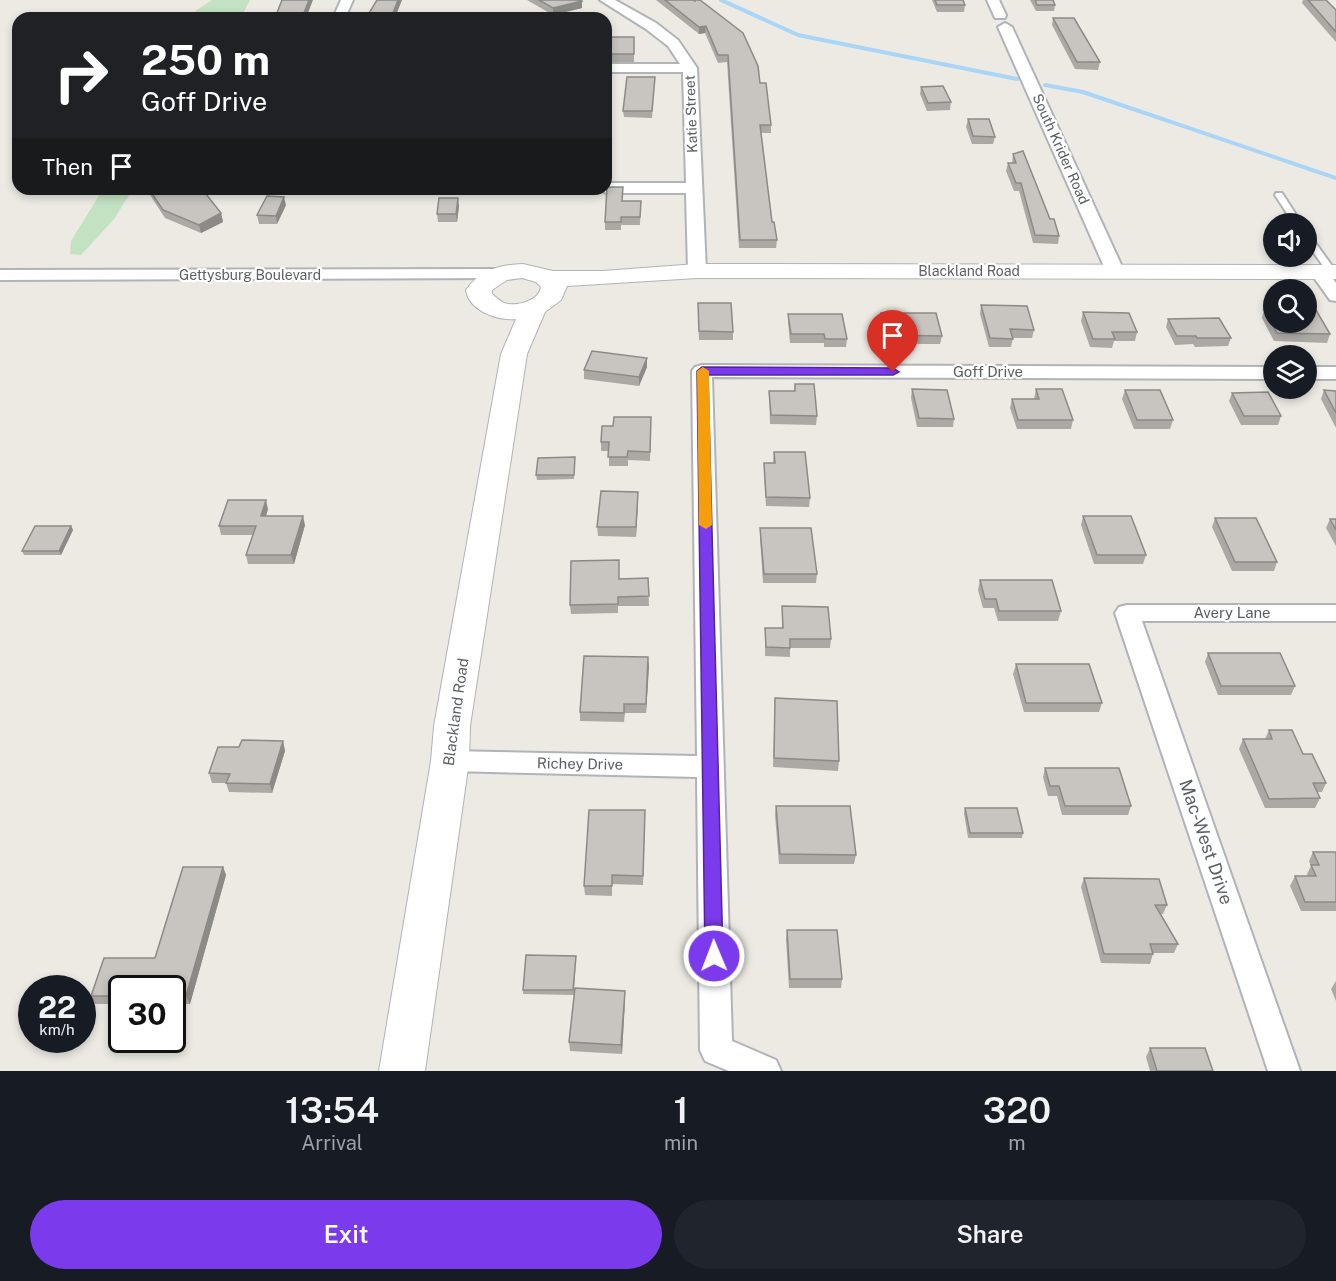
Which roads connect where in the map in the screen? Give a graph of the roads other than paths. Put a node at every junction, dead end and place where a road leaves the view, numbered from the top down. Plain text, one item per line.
1 (606, 0) edge
2 (993, 0) edge
3 (612, 68) edge
4 (690, 68) junction
5 (612, 188) edge
6 (693, 188) junction
7 (1279, 195) dead end
8 (1291, 213) edge
9 (1317, 254) edge
10 (697, 271) junction
11 (1115, 271) junction
12 (499, 274) junction
13 (0, 275) edge
14 (1331, 278) edge
15 (0, 288) edge
16 (545, 295) junction
17 (484, 300) junction
18 (514, 354) junction
19 (1263, 373) edge
20 (1317, 373) edge
21 (1336, 373) edge
22 (1127, 613) joint
23 (1336, 613) edge
24 (450, 761) junction
25 (710, 767) junction
26 (402, 1071) edge
27 (765, 1071) edge
28 (1284, 1071) edge

1 - 4 street, Katie Street
2 - 11 street, South Krider Road
3 - 4 street
4 - 6 street, Katie Street
5 - 6 street
6 - 10 street, Katie Street
7 - 8 lane
9 - 14 lane
10 - 11 street, Blackland Road
10 - 16 street, Blackland Road
11 - 14 street, Blackland Road
12 - 13 street, Gettysburg Boulevard
12 - 16 street
12 - 17 street
15 - 17 street, Gettysburg Boulevard
16 - 17 street
16 - 18 street, Blackland Road
17 - 18 street
18 - 24 street, Blackland Road
19 - 25 street, Goff Drive
20 - 21 street
22 - 23 street, Avery Lane
22 - 28 street, Mac-West Drive
24 - 25 street, Richey Drive
24 - 26 street, Blackland Road
25 - 27 street

